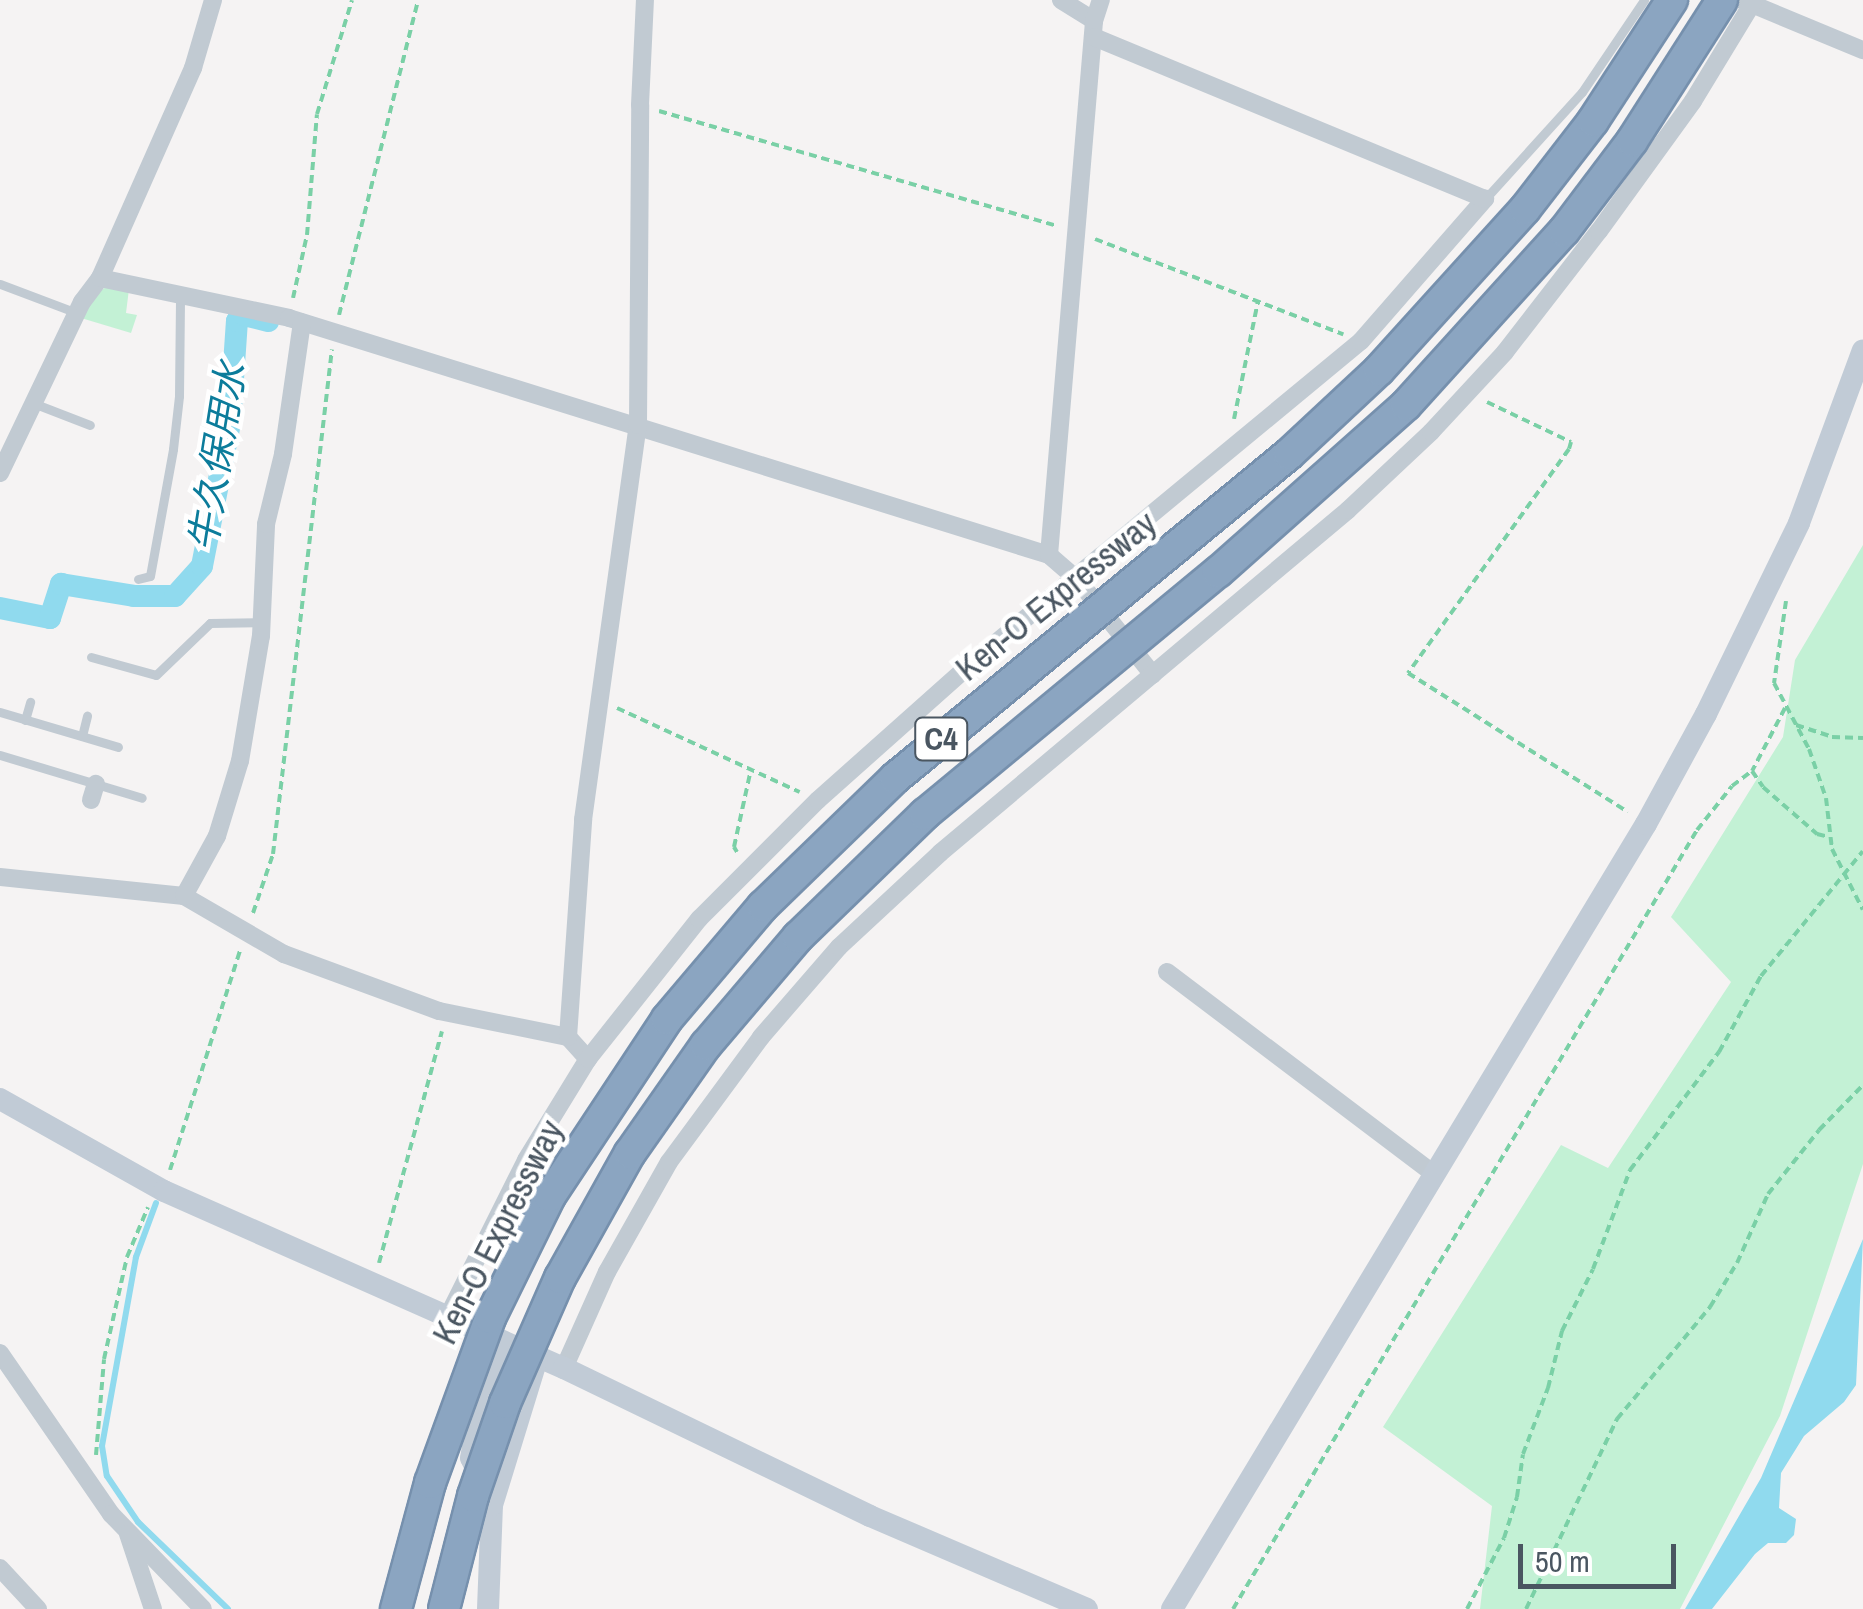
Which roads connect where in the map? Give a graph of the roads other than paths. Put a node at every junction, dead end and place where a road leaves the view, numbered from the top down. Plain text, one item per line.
1 (213, 0) edge
2 (646, 0) edge
3 (1061, 0) edge
4 (1101, 0) edge
5 (1644, 0) edge
6 (1672, 0) edge
7 (1739, 2) edge
8 (1094, 29) junction
9 (1863, 50) edge
10 (1485, 200) junction
11 (100, 278) junction
12 (0, 284) edge
13 (180, 292) junction
14 (76, 313) junction
15 (296, 320) junction
16 (1863, 350) edge
17 (34, 403) junction
18 (90, 425) dead end
19 (638, 425) junction
20 (0, 473) edge
21 (1049, 555) junction
22 (138, 580) dead end
23 (1077, 580) junction
24 (262, 622) junction
25 (178, 636) dead end
26 (187, 646) junction
27 (115, 650) dead end
28 (91, 657) dead end
29 (112, 663) junction
30 (1154, 675) junction
31 (30, 702) dead end
32 (0, 712) edge
33 (87, 716) dead end
34 (24, 720) junction
35 (82, 736) junction
36 (118, 747) dead end
37 (0, 755) edge
38 (142, 798) dead end
39 (0, 877) edge
40 (184, 896) junction
41 (1167, 972) dead end
42 (568, 1037) junction
43 (588, 1059) junction
44 (0, 1099) edge
45 (1434, 1174) junction
46 (446, 1320) junction
47 (505, 1343) junction
48 (0, 1353) edge
49 (537, 1358) junction
50 (564, 1368) junction
51 (492, 1505) junction
52 (126, 1528) junction
53 (0, 1568) edge
54 (38, 1609) edge
55 (153, 1609) edge
56 (203, 1609) edge
57 (396, 1609) edge
58 (444, 1609) edge
59 (488, 1609) edge
60 (1087, 1609) edge
61 (1172, 1609) edge

1 - 11 street
2 - 19 street
3 - 8 street
4 - 8 street
5 - 10 lane
6 - 57 highway, Ken-O Expressway / C4, bridge
7 - 9 street
7 - 30 street
7 - 58 highway, C4, bridge
8 - 10 street
8 - 21 street
10 - 23 street
11 - 13 street
11 - 14 street
12 - 14 lane
13 - 15 street
13 - 22 lane
14 - 17 street
15 - 19 street
15 - 24 street
16 - 45 street
17 - 18 lane
17 - 20 street
19 - 21 street
19 - 42 street
21 - 23 street
23 - 30 street
23 - 43 street
24 - 26 lane
24 - 40 street
25 - 26 lane
26 - 29 lane
27 - 29 lane
28 - 29 lane
30 - 50 street
31 - 34 lane
32 - 34 lane
33 - 35 lane
34 - 35 lane
35 - 36 lane
37 - 38 lane
39 - 40 street
40 - 42 street
41 - 45 street
42 - 43 street
43 - 46 street
44 - 46 street
45 - 61 street
46 - 47 street
47 - 49 street
47 - 51 street
48 - 52 street
49 - 50 street
49 - 51 street
50 - 60 street
51 - 59 street
52 - 55 street
52 - 56 street
53 - 54 street

